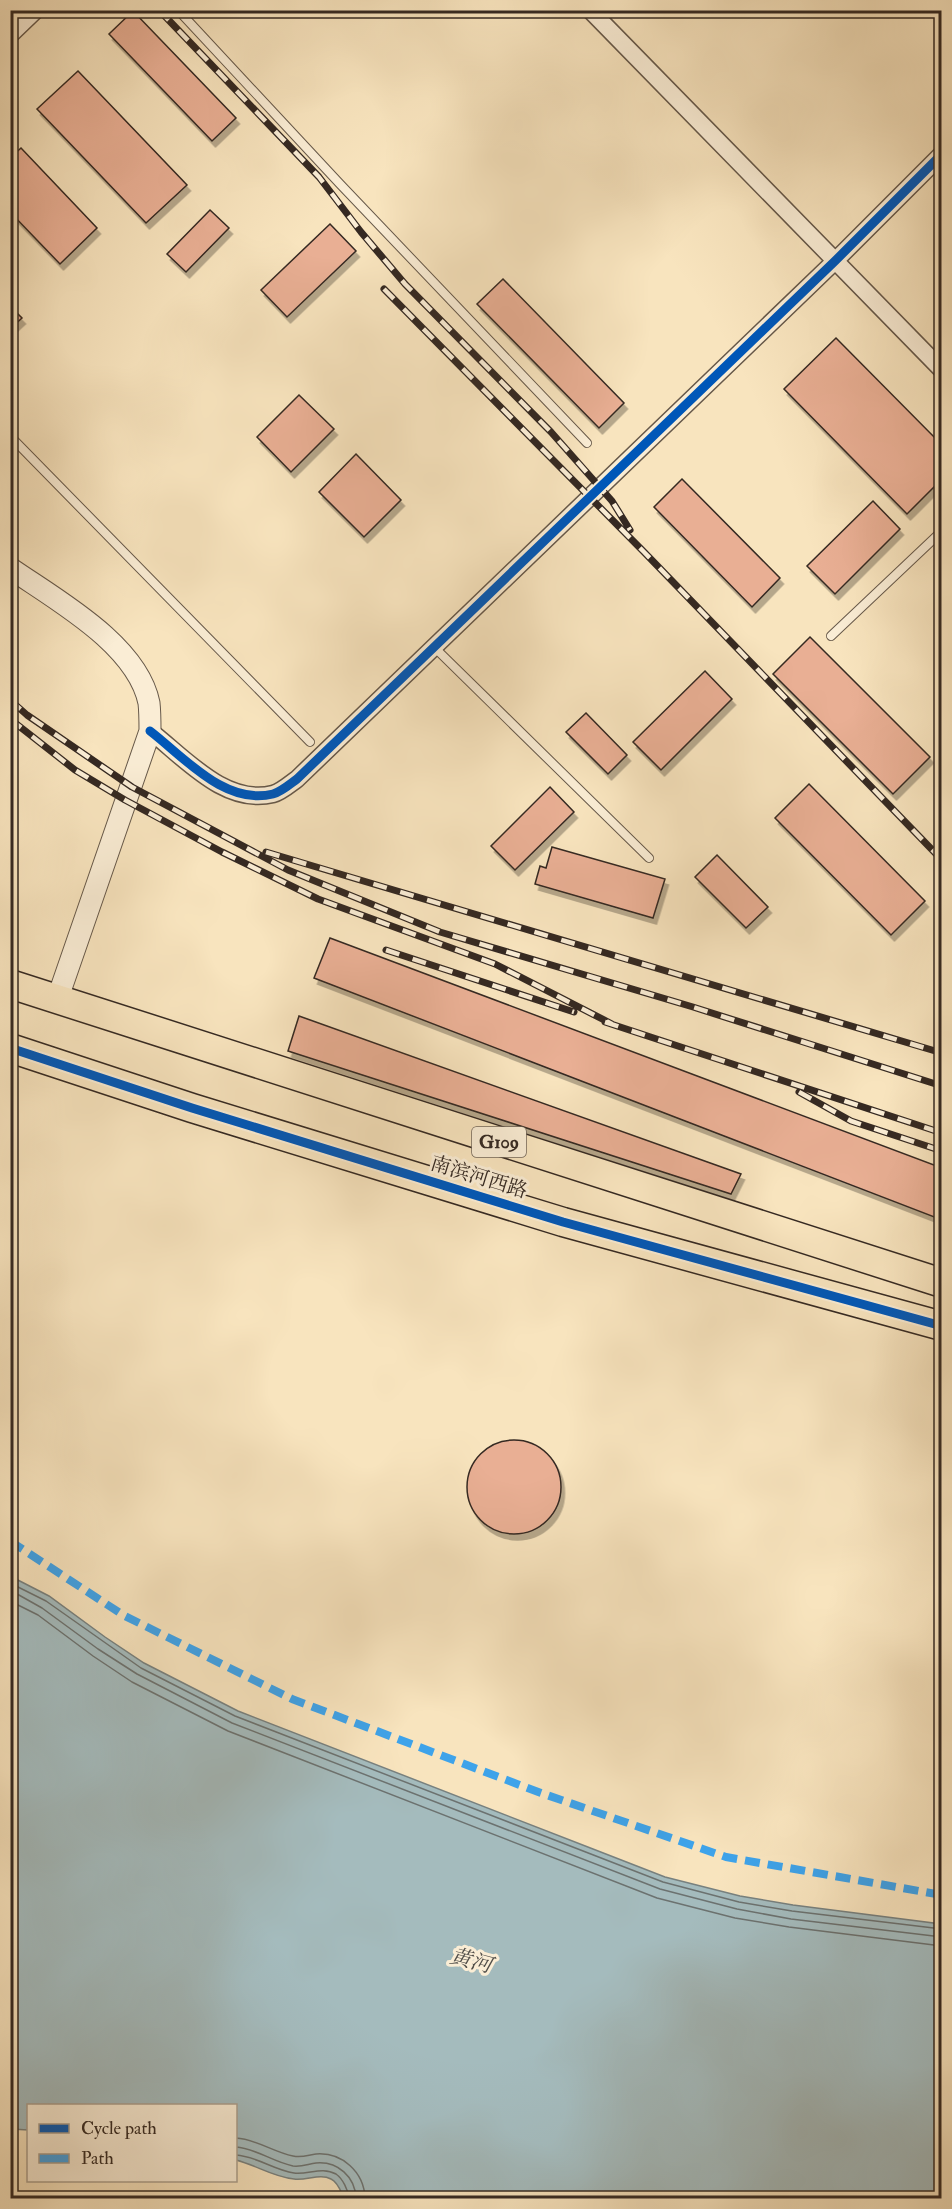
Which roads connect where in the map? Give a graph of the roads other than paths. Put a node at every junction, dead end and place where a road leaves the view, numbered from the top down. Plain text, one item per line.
1 (36, 10) edge
2 (178, 10) edge
3 (590, 10) edge
4 (10, 35) edge
5 (942, 154) edge
6 (836, 261) junction
7 (942, 370) edge
8 (10, 436) edge
9 (587, 443) dead end
10 (942, 531) edge
11 (10, 568) edge
12 (831, 636) dead end
13 (434, 647) junction
14 (150, 731) junction
15 (310, 742) dead end
16 (648, 858) dead end
17 (10, 984) edge
18 (57, 1000) junction
19 (10, 1048) edge
20 (942, 1283) edge
21 (942, 1326) edge

1 - 4 street
2 - 9 lane
3 - 6 street
5 - 6 street
6 - 7 street
6 - 13 street
8 - 15 lane
10 - 12 lane
11 - 14 street
13 - 14 street
13 - 16 lane
14 - 18 street
17 - 18 highway, G109
18 - 20 highway, 南滨河西路 / G109
19 - 21 highway, 南滨河西路

